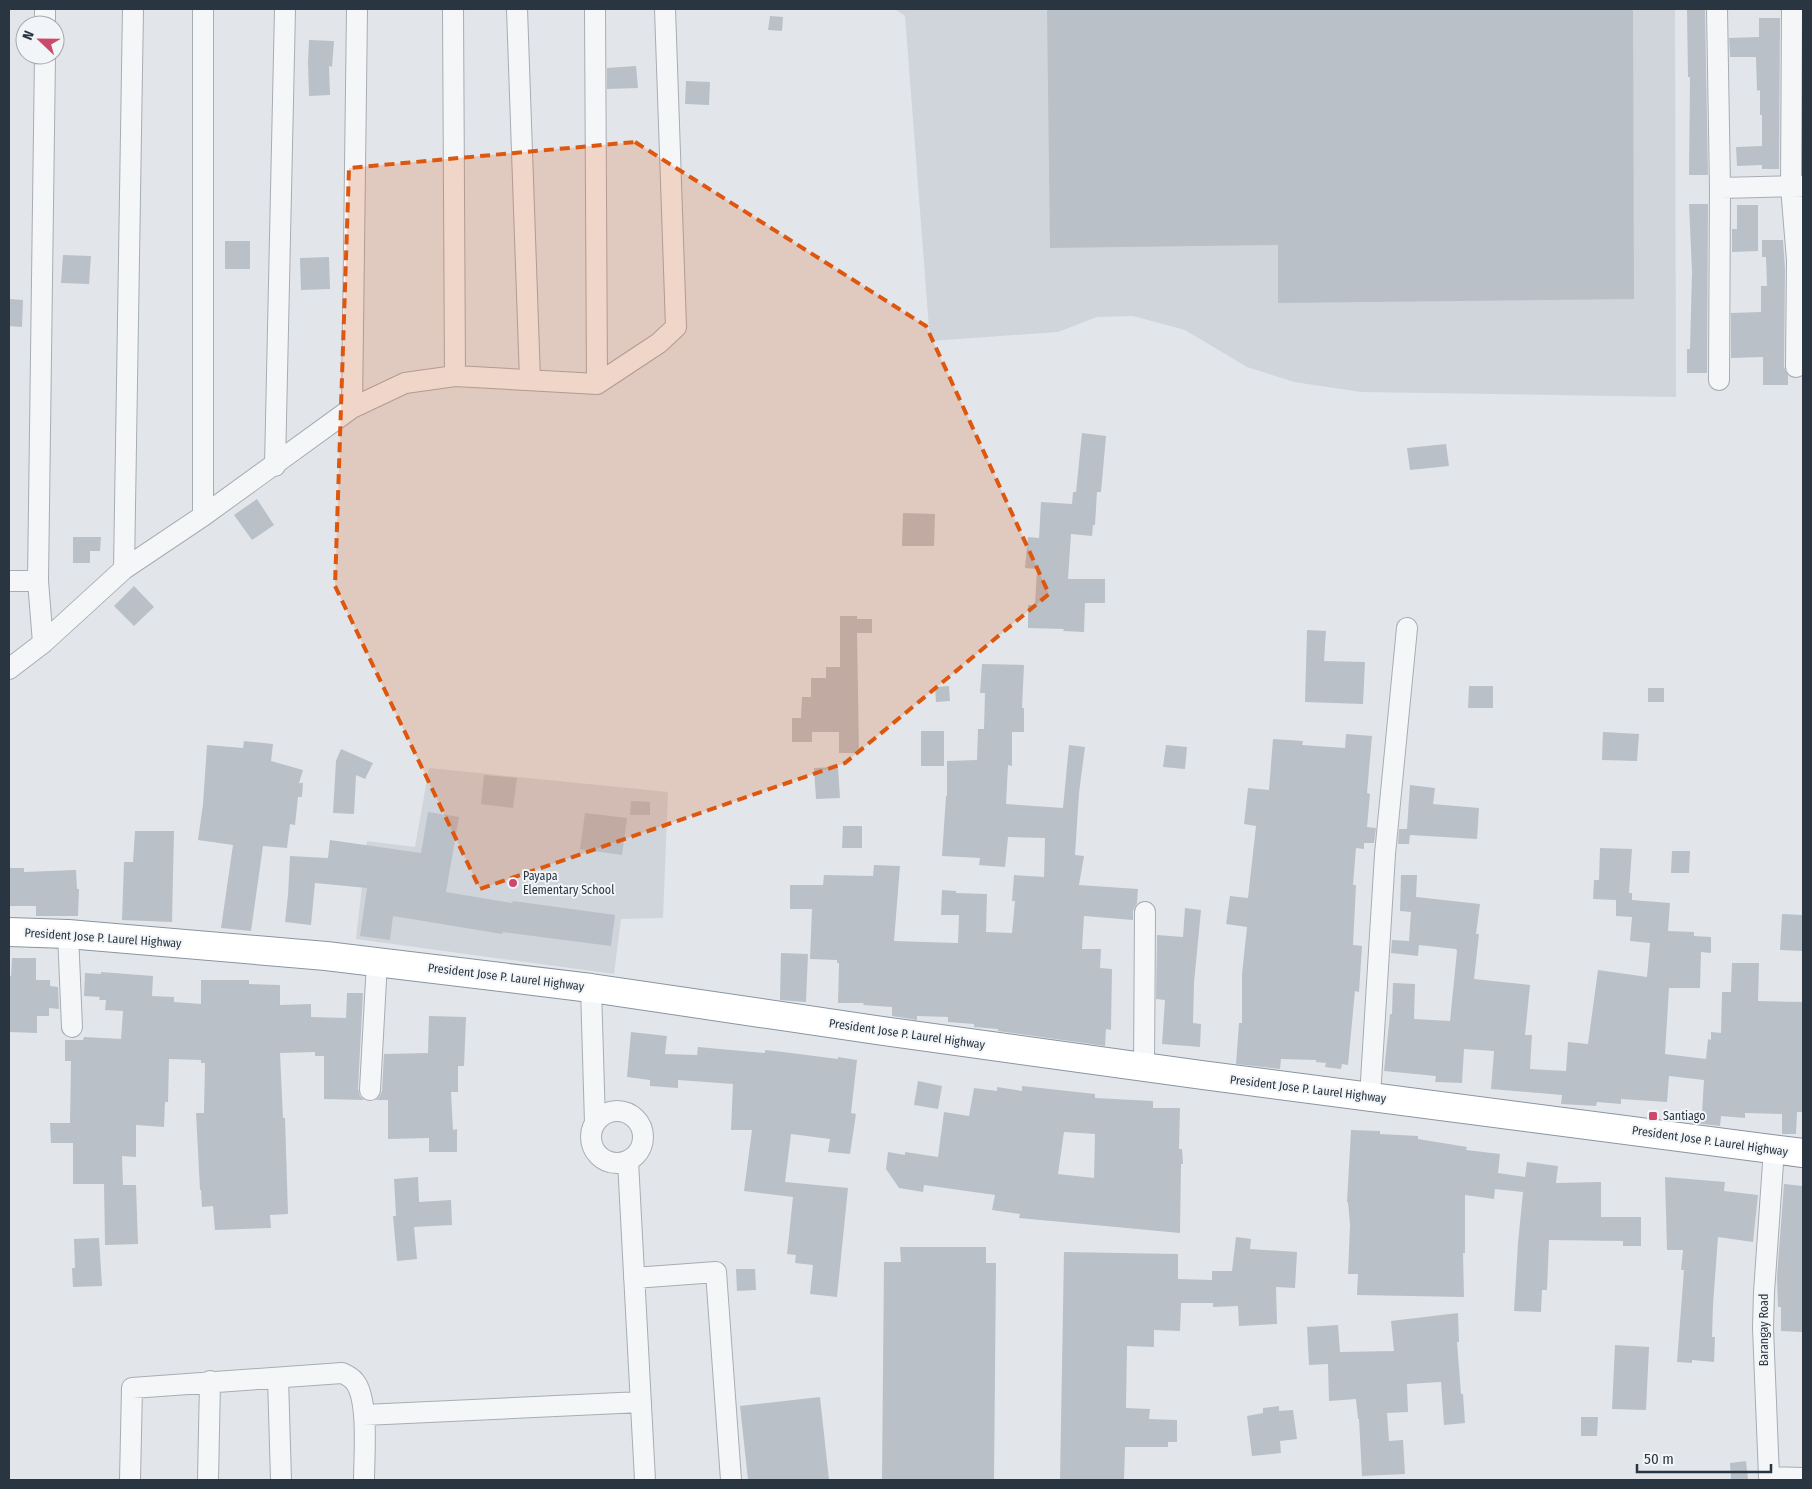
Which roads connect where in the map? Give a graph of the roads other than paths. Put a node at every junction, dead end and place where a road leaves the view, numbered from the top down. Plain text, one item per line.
1 (133, 9) edge
2 (203, 9) edge
3 (285, 9) edge
4 (357, 9) edge
5 (453, 9) edge
6 (517, 9) edge
7 (595, 9) edge
8 (665, 9) edge
9 (1717, 9) edge
10 (1792, 9) edge
11 (45, 65) edge
12 (1797, 186) edge
13 (1720, 188) junction
14 (1800, 260) edge
15 (1796, 367) dead end
16 (455, 376) junction
17 (530, 380) junction
18 (1720, 380) dead end
19 (597, 384) junction
20 (352, 408) junction
21 (275, 466) junction
22 (203, 516) junction
23 (124, 569) junction
24 (9, 581) edge
25 (38, 581) junction
26 (1407, 628) dead end
27 (43, 643) junction
28 (9, 669) edge
29 (1144, 912) dead end
30 (9, 932) edge
31 (68, 934) junction
32 (377, 962) junction
33 (591, 988) junction
34 (72, 1027) dead end
35 (1144, 1066) junction
36 (370, 1090) dead end
37 (1370, 1097) junction
38 (595, 1122) junction
39 (1774, 1149) junction
40 (1803, 1154) edge
41 (628, 1161) junction
42 (634, 1278) junction
43 (278, 1378) junction
44 (210, 1381) junction
45 (641, 1402) junction
46 (364, 1415) junction
47 (1803, 1478) edge
48 (1769, 1479) edge
49 (128, 1480) edge
50 (208, 1480) edge
51 (281, 1480) edge
52 (364, 1480) edge
53 (645, 1480) edge
54 (732, 1480) edge

1 - 23 street
2 - 22 street
3 - 21 street
4 - 20 street
5 - 16 street
6 - 17 street
7 - 19 street
8 - 19 street
9 - 13 street
10 - 12 street
11 - 25 street
12 - 13 street
12 - 14 street
13 - 18 street
14 - 15 street
16 - 17 street
16 - 20 street
17 - 19 street
20 - 21 street
21 - 22 street
22 - 23 street
23 - 27 street
24 - 25 street
25 - 27 street
26 - 37 street
27 - 28 street
29 - 35 street
30 - 31 highway, President Jose P. Laurel Highway
31 - 32 highway, President Jose P. Laurel Highway
31 - 34 street
32 - 33 highway, President Jose P. Laurel Highway
32 - 36 street
33 - 35 highway, President Jose P. Laurel Highway
33 - 38 street
35 - 37 highway, President Jose P. Laurel Highway
37 - 39 highway, President Jose P. Laurel Highway
38 - 41 street
38 - 41 street
39 - 40 highway, President Jose P. Laurel Highway
39 - 48 street, Barangay Road
41 - 42 street
42 - 45 street
42 - 54 street
43 - 44 street
43 - 46 street
43 - 51 street
44 - 49 street
44 - 50 street
45 - 46 street
45 - 53 street
46 - 52 street
47 - 48 street, Barangay Road

